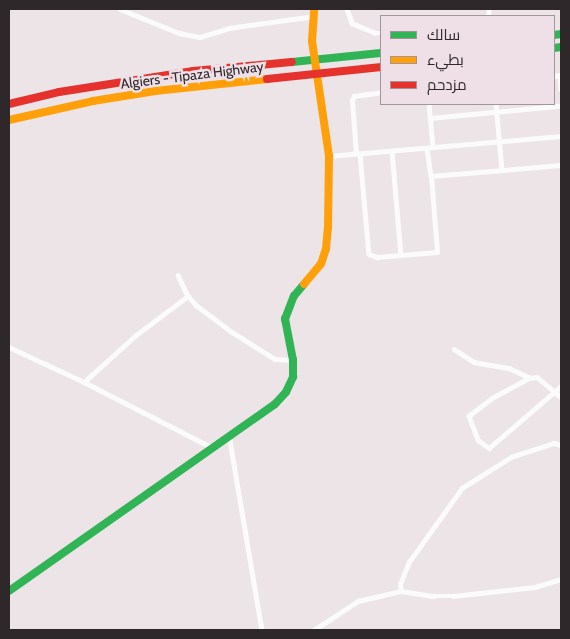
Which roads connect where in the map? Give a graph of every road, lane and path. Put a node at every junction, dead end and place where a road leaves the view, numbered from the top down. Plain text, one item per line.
1 (120, 9) edge
2 (348, 9) edge
3 (314, 12) edge
4 (380, 32) edge
5 (380, 53) edge
6 (380, 66) edge
7 (560, 75) edge
8 (561, 89) edge
9 (380, 92) edge
10 (9, 104) edge
11 (429, 105) edge
12 (496, 105) edge
13 (558, 106) dead end
14 (497, 112) junction
15 (430, 118) junction
16 (9, 120) edge
17 (561, 136) edge
18 (499, 141) junction
19 (430, 147) junction
20 (392, 151) junction
21 (358, 154) junction
22 (329, 156) junction
23 (561, 165) edge
24 (502, 170) junction
25 (431, 176) junction
26 (401, 255) junction
27 (178, 276) dead end
28 (188, 296) junction
29 (9, 347) edge
30 (454, 349) dead end
31 (293, 360) junction
32 (530, 378) junction
33 (84, 382) junction
34 (561, 386) edge
35 (556, 391) junction
36 (561, 397) edge
37 (229, 435) junction
38 (561, 445) edge
39 (213, 448) junction
40 (561, 579) edge
41 (9, 591) edge
42 (401, 591) junction
43 (262, 630) edge
44 (314, 630) edge

1 - 3 street
2 - 4 street
3 - 22 main road
5 - 10 main road, Algiers - Tipaza Highway
6 - 16 main road, Algiers - Tipaza Highway
7 - 8 street
9 - 21 street
11 - 15 street
12 - 14 street
13 - 14 street
14 - 15 street
14 - 18 street
15 - 19 street
17 - 18 street
18 - 19 street
18 - 24 street
19 - 20 street
19 - 25 street
20 - 21 street
20 - 26 street
21 - 22 street
21 - 26 street
22 - 31 main road
23 - 24 street
24 - 25 street
25 - 26 street
27 - 28 street
28 - 31 street
28 - 33 street
29 - 33 street
30 - 32 street
31 - 37 main road
32 - 35 street
32 - 35 street
33 - 39 street
34 - 35 street
35 - 36 street
37 - 39 main road
37 - 43 street
38 - 42 street
39 - 41 main road
40 - 42 street
42 - 44 street

